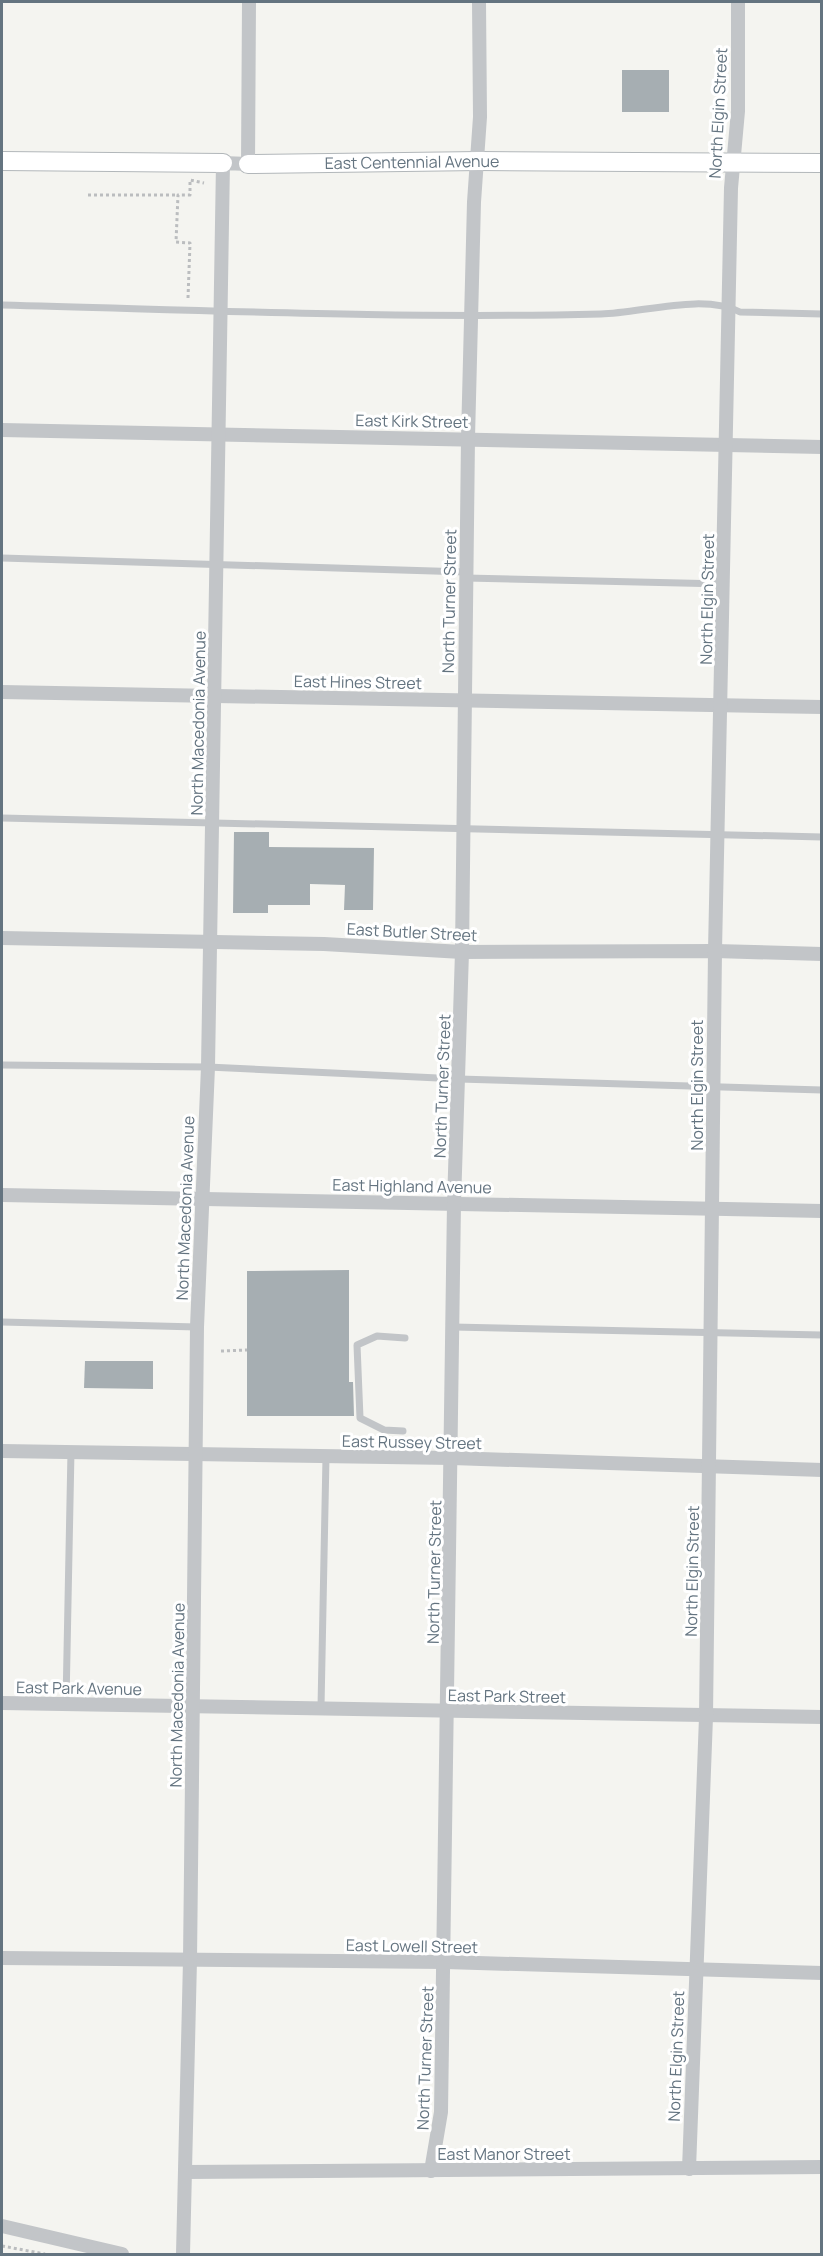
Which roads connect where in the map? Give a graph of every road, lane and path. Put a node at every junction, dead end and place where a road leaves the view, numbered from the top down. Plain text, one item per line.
1 (249, 2) edge
2 (479, 2) edge
3 (738, 2) edge
4 (2, 161) edge
5 (479, 161) junction
6 (223, 163) junction
7 (733, 163) junction
8 (822, 163) edge
9 (248, 164) junction
10 (204, 183) dead end
11 (88, 195) dead end
12 (178, 195) junction
13 (178, 298) dead end
14 (2, 305) edge
15 (728, 306) junction
16 (221, 309) junction
17 (822, 314) edge
18 (472, 317) junction
19 (2, 430) edge
20 (218, 435) junction
21 (468, 438) junction
22 (726, 445) junction
23 (822, 447) edge
24 (2, 558) edge
25 (217, 565) junction
26 (466, 575) junction
27 (723, 584) junction
28 (2, 692) edge
29 (215, 696) junction
30 (464, 702) junction
31 (721, 705) junction
32 (822, 708) edge
33 (2, 818) edge
34 (213, 824) junction
35 (463, 827) junction
36 (718, 835) junction
37 (822, 837) edge
38 (2, 938) edge
39 (210, 943) junction
40 (715, 951) junction
41 (462, 952) junction
42 (822, 954) edge
43 (2, 1065) edge
44 (208, 1067) junction
45 (459, 1079) junction
46 (714, 1086) junction
47 (822, 1090) edge
48 (2, 1195) edge
49 (202, 1199) junction
50 (454, 1203) junction
51 (713, 1209) junction
52 (822, 1211) edge
53 (2, 1322) edge
54 (197, 1327) junction
55 (453, 1327) junction
56 (711, 1333) junction
57 (822, 1335) edge
58 (405, 1338) dead end
59 (247, 1350) dead end
60 (221, 1351) dead end
61 (404, 1431) dead end
62 (2, 1451) edge
63 (71, 1451) junction
64 (195, 1453) junction
65 (327, 1457) junction
66 (452, 1458) junction
67 (710, 1467) junction
68 (822, 1470) edge
69 (2, 1703) edge
70 (66, 1703) junction
71 (193, 1707) junction
72 (321, 1707) junction
73 (448, 1712) junction
74 (706, 1717) junction
75 (822, 1717) edge
76 (2, 1958) edge
77 (190, 1960) junction
78 (445, 1962) junction
79 (696, 1971) junction
80 (822, 1973) edge
81 (822, 2168) edge
82 (689, 2169) junction
83 (431, 2171) junction
84 (186, 2172) junction
85 (2, 2226) edge
86 (2, 2246) edge
87 (45, 2254) edge
88 (123, 2254) edge
89 (183, 2254) edge

1 - 9 street
2 - 5 street, North Turner Street
3 - 7 street, North Elgin Street
4 - 6 street, East Centennial Avenue
5 - 7 street, East Centennial Avenue
5 - 9 street, East Centennial Avenue
5 - 18 street, North Turner Street
6 - 9 street, East Centennial Avenue
6 - 16 street, North Macedonia Avenue
7 - 8 street, East Centennial Avenue
7 - 15 street, North Elgin Street
10 - 12 path
11 - 12 path
12 - 13 path
14 - 16 lane
15 - 17 lane
15 - 18 lane
15 - 22 street, North Elgin Street
16 - 18 lane
16 - 20 street, North Macedonia Avenue
18 - 21 street, North Turner Street
19 - 20 street, East Kirk Street
20 - 21 street, East Kirk Street
20 - 25 street, North Macedonia Avenue
21 - 22 street, East Kirk Street
21 - 26 street, North Turner Street
22 - 23 street, East Kirk Street
22 - 27 street, North Elgin Street
24 - 25 lane
25 - 26 lane
25 - 29 street, North Macedonia Avenue
26 - 27 lane
26 - 30 street, North Turner Street
27 - 31 street, North Elgin Street
28 - 29 street, East Hines Street
29 - 30 street, East Hines Street
29 - 34 street, North Macedonia Avenue
30 - 31 street, East Hines Street
30 - 35 street, North Turner Street
31 - 32 street, East Hines Street
31 - 36 street, North Elgin Street
33 - 34 lane
34 - 35 lane
34 - 39 street, North Macedonia Avenue
35 - 36 lane
35 - 41 street, North Turner Street
36 - 37 lane
36 - 40 street, North Elgin Street
38 - 39 street, East Butler Street
39 - 41 street, East Butler Street
39 - 44 street, North Macedonia Avenue
40 - 41 street, East Butler Street
40 - 42 street, East Butler Street
40 - 46 street, North Elgin Street
41 - 45 street, North Turner Street
43 - 44 lane
44 - 45 lane
44 - 49 street, North Macedonia Avenue
45 - 46 lane
45 - 50 street, North Turner Street
46 - 47 lane
46 - 51 street, North Elgin Street
48 - 49 street, East Highland Avenue
49 - 50 street, East Highland Avenue
49 - 54 street, North Macedonia Avenue
50 - 51 street, East Highland Avenue
50 - 55 street, North Turner Street
51 - 52 street, East Highland Avenue
51 - 56 street, North Elgin Street
53 - 54 lane
54 - 64 street, North Macedonia Avenue
55 - 56 lane
55 - 66 street, North Turner Street
56 - 57 lane
56 - 67 street, North Elgin Street
58 - 61 lane
59 - 60 path
62 - 63 street, East Russey Street
63 - 64 street, East Russey Street
63 - 70 lane
64 - 65 street, East Russey Street
64 - 71 street, North Macedonia Avenue
65 - 66 street, East Russey Street
65 - 72 lane
66 - 67 street, East Russey Street
66 - 73 street, North Turner Street
67 - 68 street, East Russey Street
67 - 74 street, North Elgin Street
69 - 70 street, East Park Avenue
70 - 71 street, East Park Avenue
71 - 72 street, East Park Street
71 - 77 street, North Macedonia Avenue
72 - 73 street, East Park Street
73 - 74 street, East Park Street
73 - 78 street, North Turner Street
74 - 75 street, East Park Street
74 - 79 street, North Elgin Street
76 - 77 street, East Lowell Street
77 - 78 street, East Lowell Street
77 - 84 street, North Macedonia Avenue
78 - 79 street, East Lowell Street
78 - 83 street, North Turner Street
79 - 80 street, East Lowell Street
79 - 82 street, North Elgin Street
81 - 82 street, East Manor Street
82 - 83 street, East Manor Street
83 - 84 street, East Manor Street
84 - 89 street, North Macedonia Avenue
85 - 88 street
86 - 87 path

